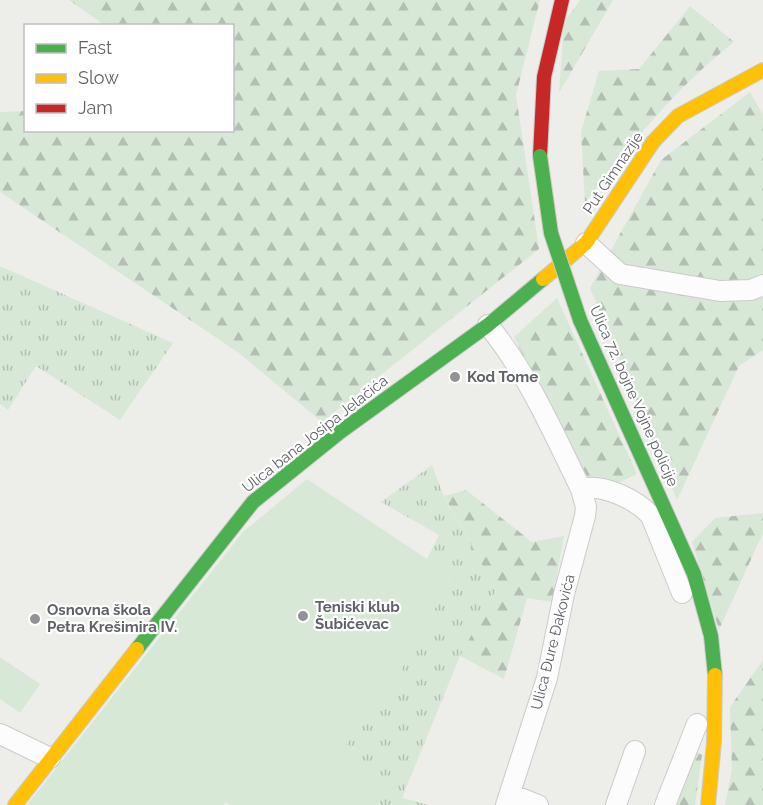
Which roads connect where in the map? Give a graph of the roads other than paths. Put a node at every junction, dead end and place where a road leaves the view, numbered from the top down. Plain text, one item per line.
1 (562, 0) edge
2 (763, 70) edge
3 (586, 243) junction
4 (763, 285) edge
5 (488, 325) junction
6 (581, 489) junction
7 (682, 593) dead end
8 (697, 724) dead end
9 (0, 734) edge
10 (635, 751) dead end
11 (50, 758) junction
12 (508, 800) edge
13 (15, 805) edge
14 (538, 805) edge
15 (616, 805) edge
16 (665, 805) edge
17 (708, 805) edge

1 - 17 street, Ulica 72. bojne Vojne policije, bridge
2 - 3 street, Put Gimnazije
3 - 4 street
3 - 5 street, Ulica bana Josipa Jelačića
5 - 6 street, Ulica Đure Đakovića
5 - 11 street, Ulica bana Josipa Jelačića
6 - 7 street
6 - 12 street, Ulica Đure Đakovića
8 - 16 street
9 - 11 street
10 - 15 street
11 - 13 street, Ulica bana Josipa Jelačića
12 - 14 street, Ulica Đure Đakovića

